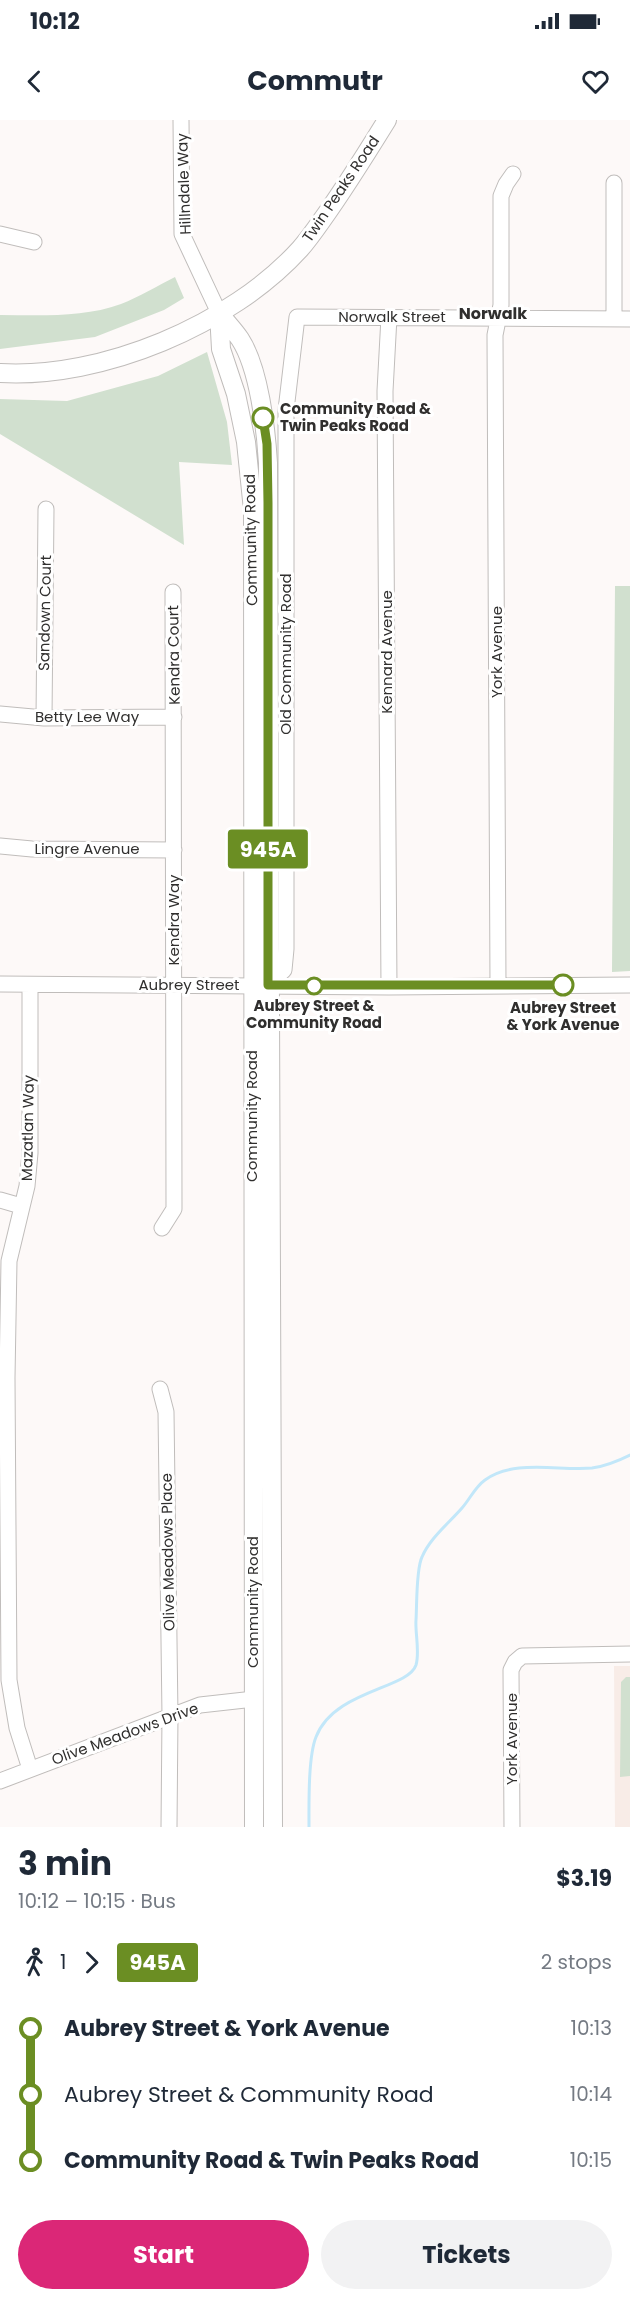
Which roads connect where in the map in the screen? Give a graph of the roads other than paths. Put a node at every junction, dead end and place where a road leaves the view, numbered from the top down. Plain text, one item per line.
1 (181, 120) edge
2 (387, 120) edge
3 (513, 174) dead end
4 (614, 183) dead end
5 (0, 234) edge
6 (34, 242) dead end
7 (219, 313) junction
8 (297, 317) joint
9 (389, 317) junction
10 (498, 318) junction
11 (614, 319) junction
12 (630, 319) edge
13 (0, 373) edge
14 (46, 509) dead end
15 (173, 592) dead end
16 (0, 714) edge
17 (174, 717) junction
18 (44, 718) junction
19 (0, 846) edge
20 (174, 850) junction
21 (0, 984) edge
22 (30, 985) junction
23 (174, 985) junction
24 (260, 985) junction
25 (630, 985) edge
26 (498, 986) junction
27 (389, 987) junction
28 (0, 1200) edge
29 (21, 1206) junction
30 (162, 1228) dead end
31 (160, 1389) dead end
32 (272, 1580) junction
33 (630, 1654) edge
34 (254, 1699) junction
35 (170, 1716) junction
36 (30, 1769) junction
37 (0, 1781) edge
38 (272, 1791) junction
39 (169, 1827) edge
40 (254, 1827) edge
41 (273, 1827) edge
42 (512, 1827) edge

1 - 7 street, Hillndale Way
2 - 7 main road, Twin Peaks Road
3 - 10 street, York Avenue
4 - 11 street
5 - 6 street
7 - 13 main road, Twin Peaks Road
7 - 24 main road, Community Road
8 - 9 street, Norwalk Street
8 - 24 street, Old Community Road
9 - 10 street, Norwalk Street
9 - 27 street, Kennard Avenue
10 - 11 street, Norwalk Street
10 - 26 street, York Avenue
11 - 12 street, Norwalk Street
14 - 18 street, Sandown Court
15 - 17 street, Kendra Court
16 - 18 street, Betty Lee Way
17 - 18 street, Betty Lee Way
17 - 20 street, Kendra Way
19 - 20 street, Lingre Avenue
20 - 23 street, Kendra Way
21 - 22 street, Aubrey Street
22 - 23 street, Aubrey Street
22 - 29 street, Mazatlan Way
23 - 24 street, Aubrey Street
23 - 30 street, Kendra Way
24 - 27 street, Aubrey Street
24 - 32 main road, Community Road
24 - 34 main road, Community Road
25 - 26 street, Aubrey Street
26 - 27 street, Aubrey Street
28 - 29 street
29 - 36 street, Mazatlan Way
31 - 35 street, Olive Meadows Place
32 - 34 main road
32 - 38 main road, Community Road
33 - 42 street, York Avenue
34 - 35 street, Olive Meadows Drive
34 - 38 main road
34 - 40 main road, Community Road
35 - 36 street, Olive Meadows Drive
35 - 39 street, Olive Meadows Place
36 - 37 street, Olive Meadows Drive
38 - 41 main road, Community Road

